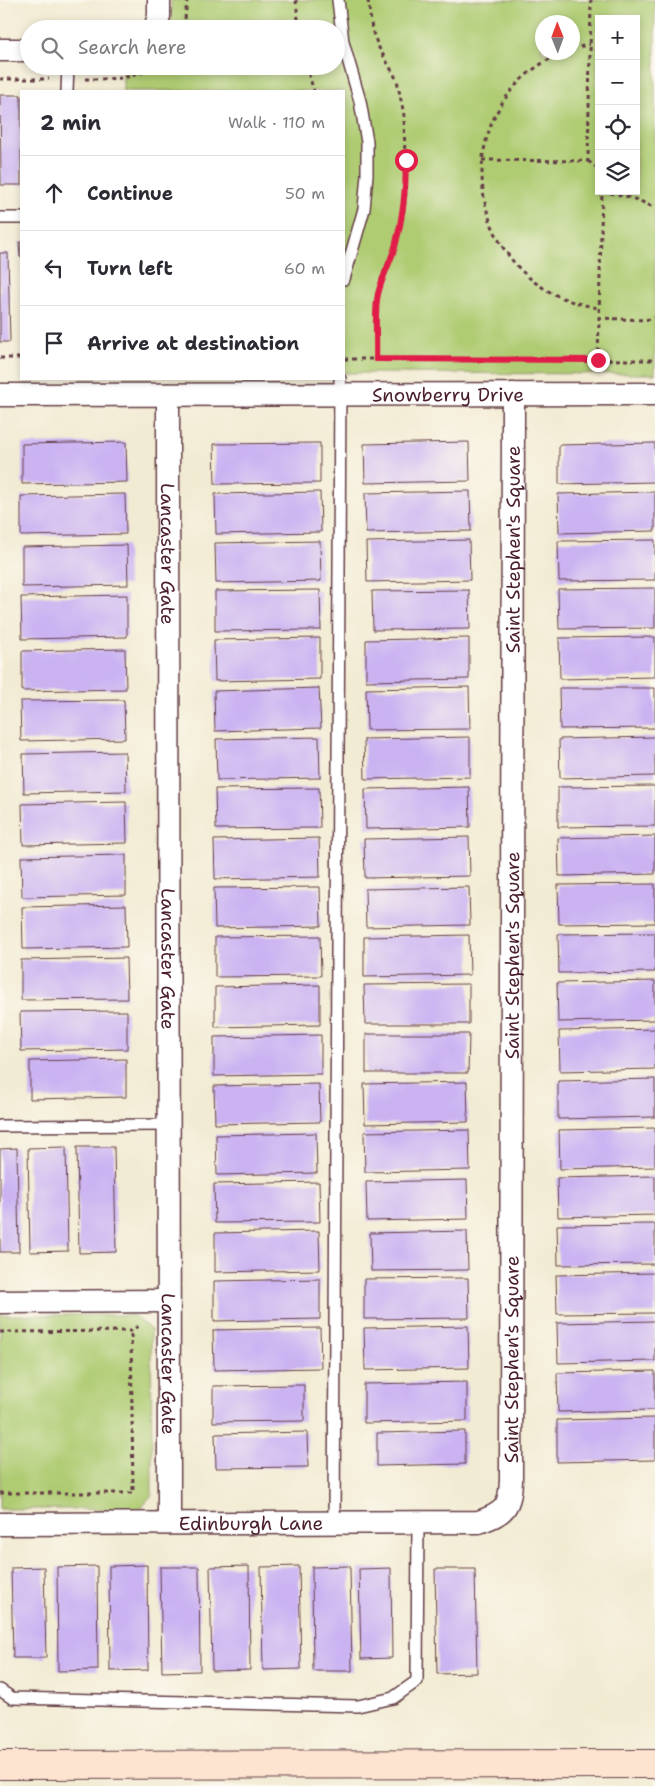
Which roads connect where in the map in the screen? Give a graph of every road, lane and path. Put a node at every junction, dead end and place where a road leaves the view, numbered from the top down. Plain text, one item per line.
1 (159, 0) edge
2 (296, 0) edge
3 (338, 0) edge
4 (368, 0) edge
5 (591, 0) edge
6 (158, 20) edge
7 (298, 20) edge
8 (340, 20) edge
9 (590, 44) junction
10 (580, 47) edge
11 (0, 50) edge
12 (20, 50) edge
13 (345, 52) edge
14 (550, 60) edge
15 (68, 75) edge
16 (309, 75) edge
17 (67, 90) edge
18 (314, 90) edge
19 (482, 160) junction
20 (588, 162) junction
21 (595, 166) edge
22 (602, 195) edge
23 (624, 195) edge
24 (655, 208) edge
25 (0, 218) edge
26 (20, 218) edge
27 (345, 276) edge
28 (598, 308) junction
29 (598, 318) junction
30 (655, 318) edge
31 (0, 358) edge
32 (20, 358) edge
33 (345, 359) edge
34 (376, 359) junction
35 (598, 360) junction
36 (655, 360) edge
37 (340, 387) edge
38 (513, 394) junction
39 (655, 394) edge
40 (0, 395) edge
41 (168, 395) junction
42 (168, 1125) junction
43 (0, 1126) edge
44 (0, 1302) edge
45 (168, 1302) junction
46 (0, 1332) edge
47 (0, 1493) edge
48 (500, 1513) joint
49 (418, 1522) junction
50 (169, 1523) junction
51 (334, 1523) junction
52 (0, 1524) edge
53 (0, 1690) edge
54 (655, 1764) edge
55 (0, 1765) edge

1 - 6 street
2 - 7 path
3 - 8 lane
4 - 34 path
5 - 9 path
9 - 10 path
9 - 20 path
11 - 12 street
13 - 27 lane
14 - 19 path
15 - 17 lane
16 - 18 path
19 - 20 path
19 - 28 path
20 - 21 path
22 - 28 path
23 - 24 path
25 - 26 lane
28 - 29 path
29 - 30 path
29 - 35 path
31 - 32 path
33 - 34 path
34 - 35 path
35 - 36 path
37 - 38 street, Snowberry Drive
37 - 41 street, Snowberry Drive
37 - 51 lane
38 - 39 street, Snowberry Drive
38 - 48 street, Saint Stephen's Square
40 - 41 street, Snowberry Drive
41 - 42 street, Lancaster Gate
42 - 43 lane
42 - 45 street, Lancaster Gate
44 - 45 street
45 - 50 street, Lancaster Gate
46 - 47 path
48 - 49 street, Edinburgh Lane
49 - 51 street, Edinburgh Lane
49 - 53 lane
50 - 51 street, Edinburgh Lane
50 - 52 street, Edinburgh Lane
54 - 55 main road

